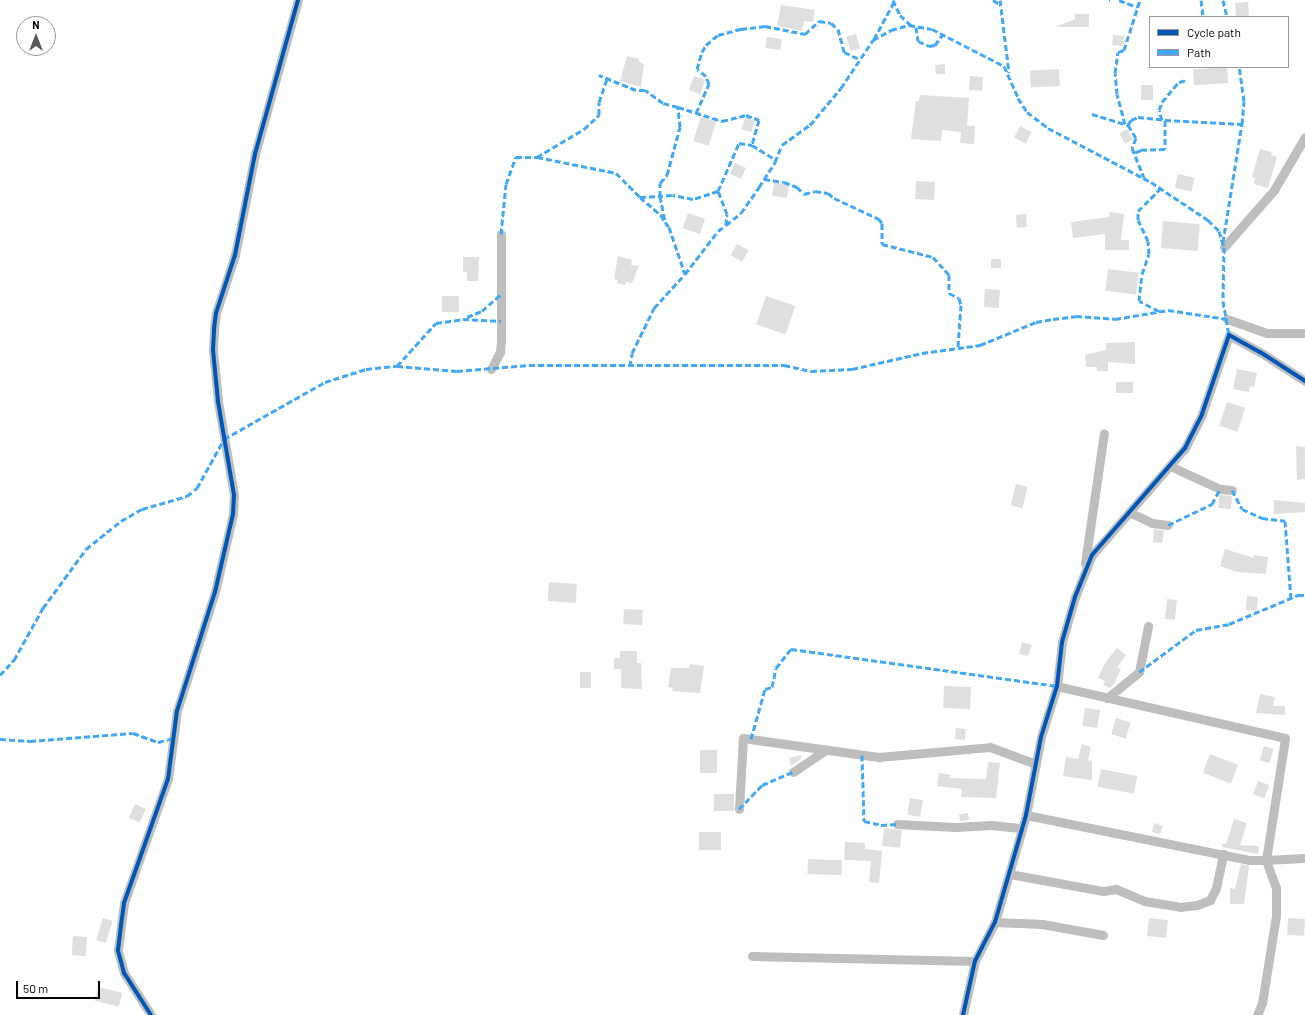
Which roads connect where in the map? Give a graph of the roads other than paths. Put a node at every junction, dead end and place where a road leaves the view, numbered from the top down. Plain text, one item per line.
1 (298, 0) edge
2 (1305, 137) edge
3 (501, 234) dead end
4 (1224, 247) dead end
5 (1227, 319) dead end
6 (1305, 333) edge
7 (491, 369) dead end
8 (1305, 381) edge
9 (1104, 433) dead end
10 (1170, 466) junction
11 (1232, 490) dead end
12 (1132, 513) junction
13 (1168, 525) dead end
14 (1084, 570) junction
15 (1148, 626) dead end
16 (1057, 686) junction
17 (1107, 698) junction
18 (824, 751) junction
19 (1036, 764) junction
20 (793, 772) dead end
21 (739, 809) dead end
22 (1026, 815) junction
23 (897, 824) dead end
24 (1022, 828) junction
25 (1223, 854) junction
26 (1305, 858) edge
27 (1266, 860) junction
28 (1009, 874) junction
29 (995, 922) junction
30 (1103, 934) dead end
31 (752, 956) dead end
32 (975, 961) junction
33 (151, 1015) edge
34 (963, 1015) edge
35 (1257, 1015) edge

1 - 33 street
2 - 4 street
3 - 7 street
5 - 6 street
8 - 10 street
9 - 14 street
10 - 11 street
10 - 12 street
12 - 13 street
12 - 14 street
14 - 16 street
15 - 17 street
16 - 17 street
16 - 19 street
17 - 27 street
18 - 19 street
18 - 20 street
18 - 21 street
19 - 22 street
22 - 24 street
22 - 25 street
23 - 24 street
24 - 28 street
25 - 27 street
25 - 28 street
26 - 27 street
27 - 35 street
28 - 29 street
29 - 30 street
29 - 32 street
31 - 32 street
32 - 34 street

